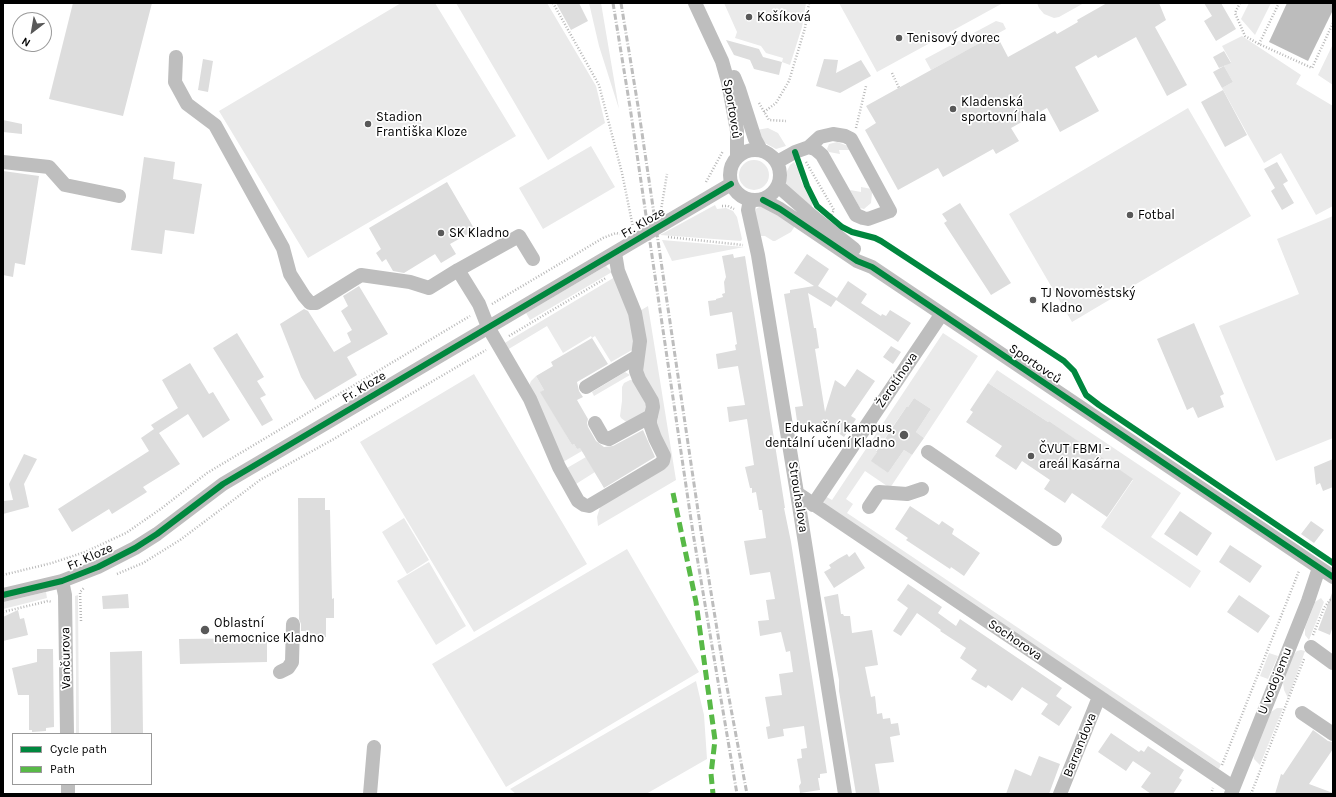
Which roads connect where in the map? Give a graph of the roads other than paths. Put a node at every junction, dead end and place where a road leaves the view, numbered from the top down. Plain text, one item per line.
1 (695, 3) edge
2 (176, 57) dead end
3 (722, 61) junction
4 (809, 147) junction
5 (761, 150) junction
6 (737, 157) junction
7 (3, 162) edge
8 (777, 162) junction
9 (732, 184) junction
10 (778, 186) junction
11 (119, 196) dead end
12 (756, 200) junction
13 (615, 253) junction
14 (533, 259) dead end
15 (872, 267) junction
16 (458, 270) junction
17 (941, 315) junction
18 (488, 327) junction
19 (638, 356) junction
20 (586, 387) dead end
21 (651, 416) junction
22 (596, 423) dead end
23 (928, 452) dead end
24 (922, 489) dead end
25 (797, 493) junction
26 (813, 505) junction
27 (869, 507) dead end
28 (1055, 539) dead end
29 (1320, 568) junction
30 (1333, 577) edge
31 (62, 581) junction
32 (3, 595) edge
33 (293, 624) dead end
34 (1310, 646) road end
35 (1332, 659) edge
36 (280, 672) dead end
37 (1099, 697) junction
38 (1302, 713) dead end
39 (1332, 731) edge
40 (67, 733) edge
41 (374, 747) dead end
42 (1232, 791) edge
43 (370, 794) edge
44 (844, 794) edge
45 (1060, 794) edge

1 - 3 street, Sportovců
2 - 16 street
3 - 5 street, Sportovců
3 - 6 street, Sportovců
4 - 4 street
4 - 8 street
5 - 6 street, Sportovců
5 - 8 street, Sportovců
6 - 9 street, Sportovců
7 - 11 street
8 - 10 street
9 - 12 street, Sportovců
9 - 13 street, Fr. Kloze
10 - 12 street
10 - 15 street, Sportovců
12 - 15 street, Sportovců
12 - 25 street, Strouhalova
13 - 18 street, Fr. Kloze
13 - 19 street
14 - 16 street
15 - 17 street, Sportovců
16 - 18 street
17 - 26 street, Žerotínova
17 - 29 street, Sportovců
18 - 21 street
18 - 31 street, Fr. Kloze
19 - 20 street
19 - 21 street
21 - 22 street
23 - 28 street
24 - 27 street
25 - 26 street, Sochorova
25 - 44 street, Strouhalova
26 - 37 street, Sochorova
29 - 30 street, Sportovců
29 - 42 street, U vodojemu
31 - 32 street, Fr. Kloze
31 - 40 street, Vančurova
33 - 36 street
34 - 35 street
37 - 42 street, Sochorova
37 - 45 street, Barrandova
38 - 39 street
41 - 43 street

